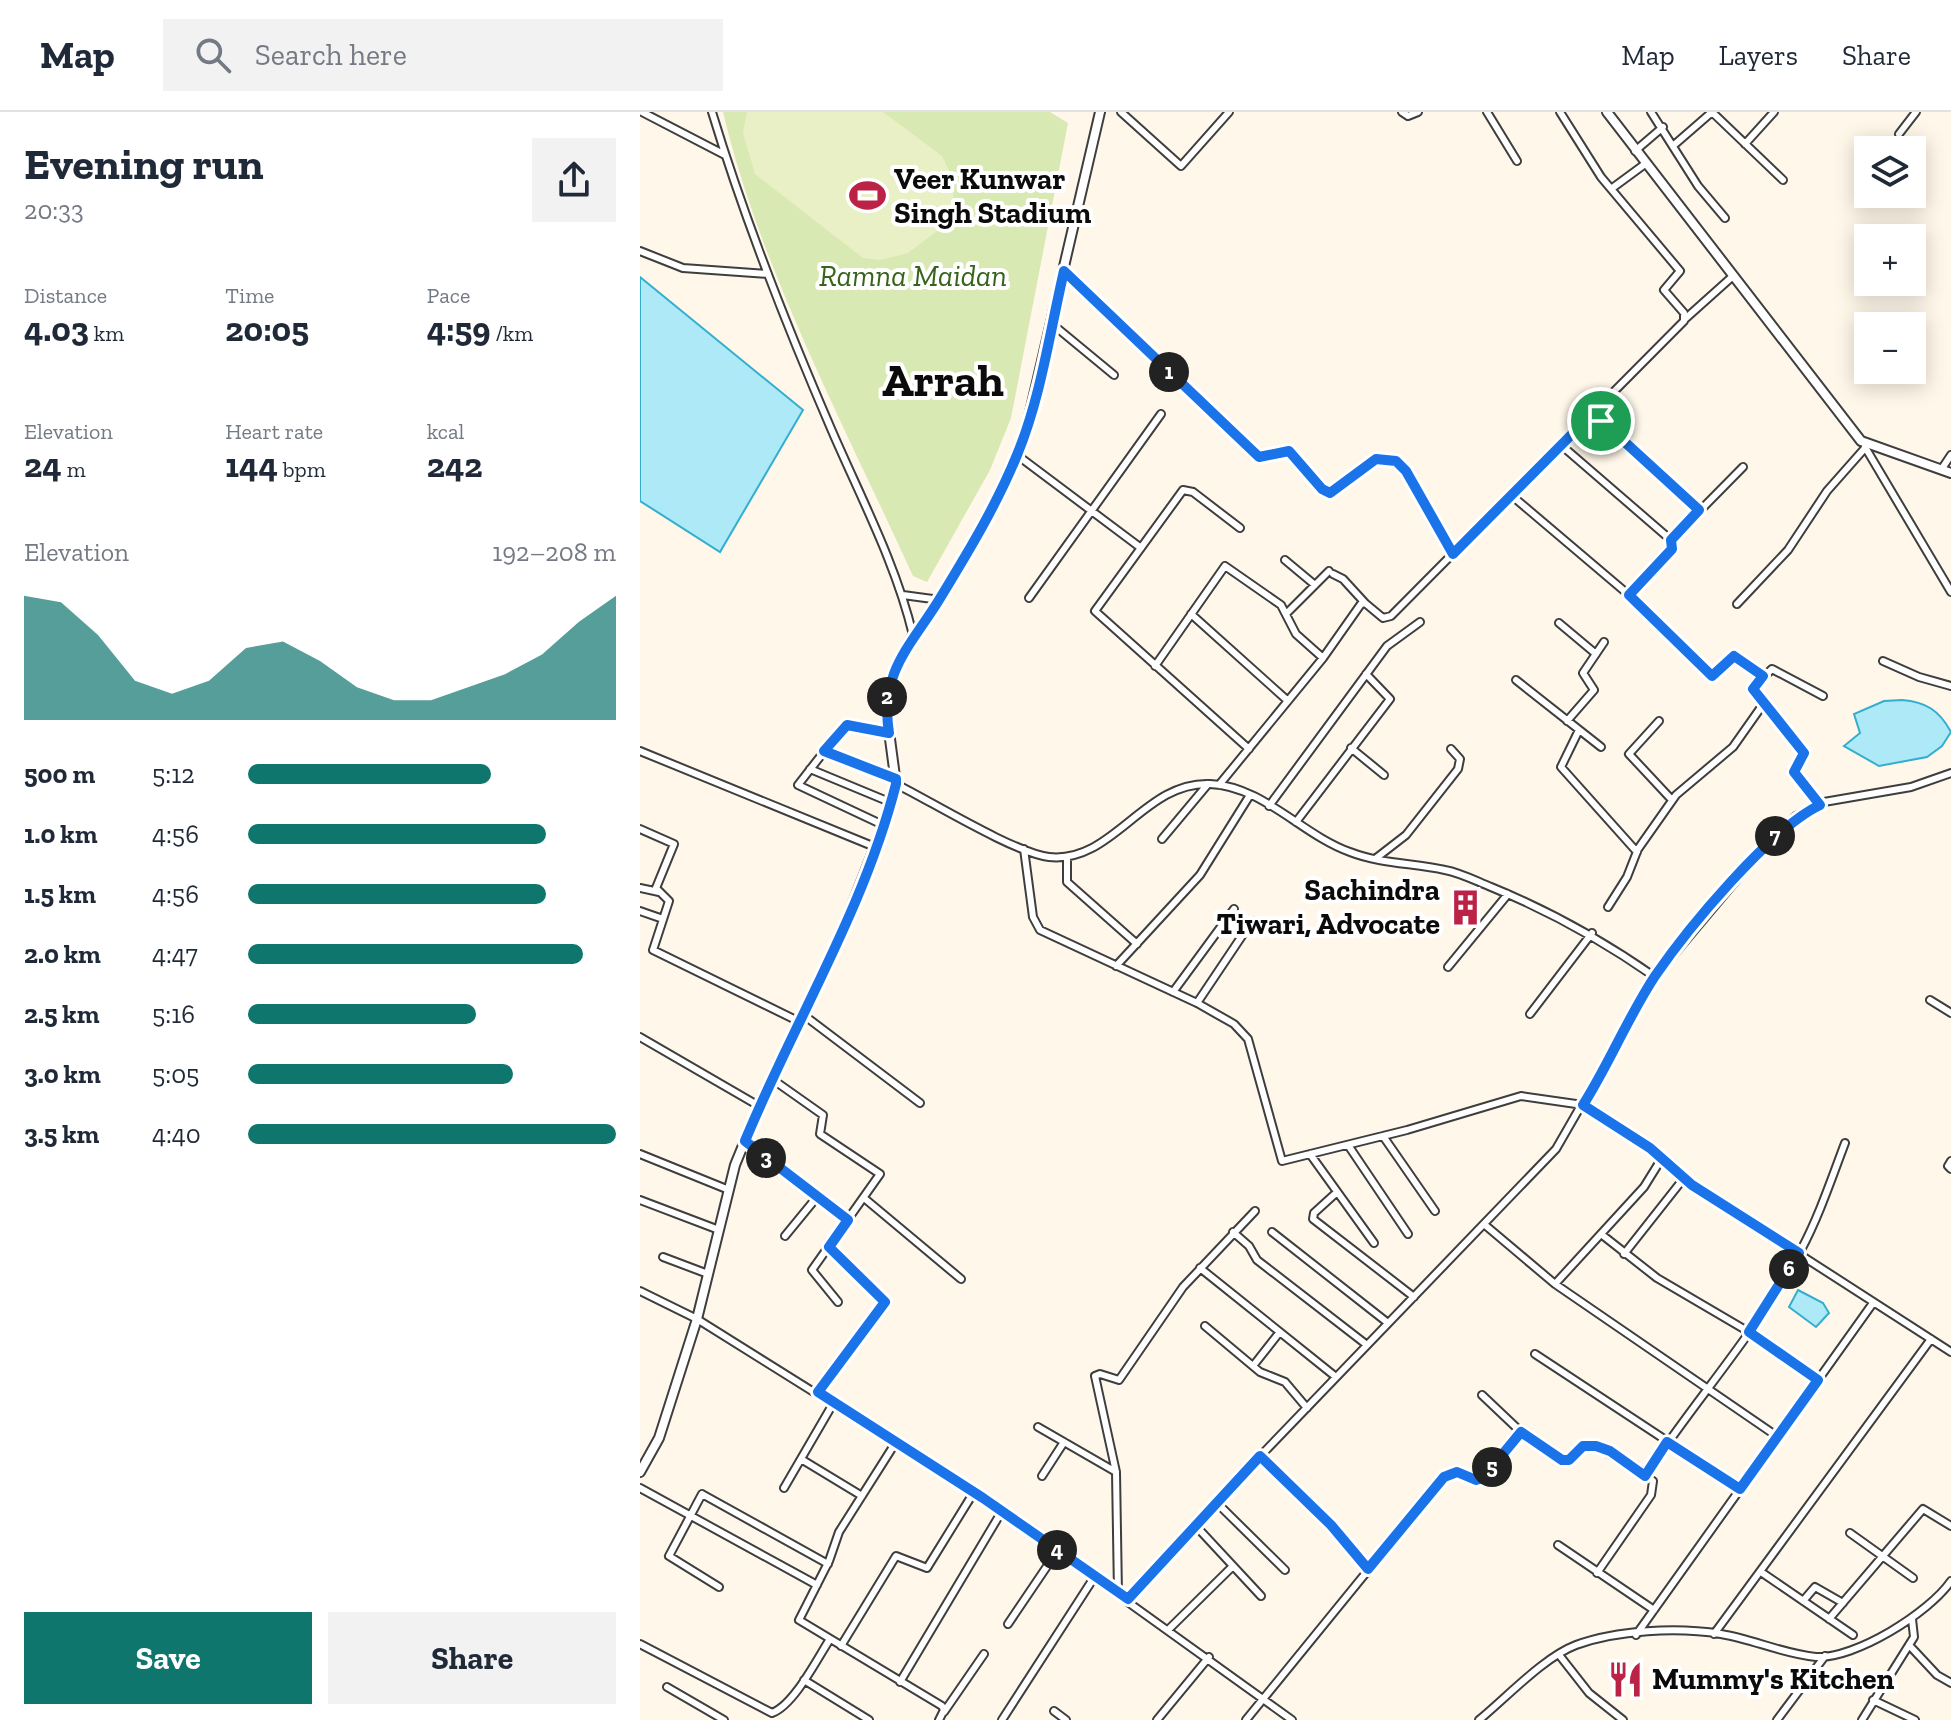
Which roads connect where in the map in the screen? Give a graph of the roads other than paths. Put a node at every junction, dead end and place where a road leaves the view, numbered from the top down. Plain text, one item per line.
1 (642, 112) edge
2 (712, 112) edge
3 (1100, 112) edge
4 (1121, 112) edge
5 (1229, 112) edge
6 (1402, 112) edge
7 (1418, 112) edge
8 (1487, 112) edge
9 (1560, 112) edge
10 (1607, 112) edge
11 (1651, 112) edge
12 (1712, 112) edge
13 (1774, 112) edge
14 (1916, 112) edge
15 (1663, 127) junction
16 (1899, 134) dead end
17 (1745, 144) junction
18 (1674, 145) junction
19 (1635, 151) junction
20 (725, 155) junction
21 (1517, 161) dead end
22 (1645, 164) junction
23 (1783, 180) dead end
24 (1611, 189) junction
25 (1725, 218) dead end
26 (640, 251) edge
27 (1064, 271) junction
28 (768, 274) junction
29 (1733, 276) junction
30 (1685, 319) junction
31 (1051, 323) junction
32 (1114, 375) dead end
33 (1593, 413) junction
34 (1161, 414) dead end
35 (1863, 444) junction
36 (1561, 445) junction
37 (1017, 455) junction
38 (1951, 455) edge
39 (1743, 467) dead end
40 (1941, 470) junction
41 (1951, 473) edge
42 (1511, 495) junction
43 (1699, 510) junction
44 (1091, 512) junction
45 (1240, 528) dead end
46 (1671, 540) junction
47 (1141, 548) junction
48 (1453, 554) junction
49 (1285, 560) dead end
50 (1315, 585) junction
51 (1951, 592) edge
52 (903, 595) junction
53 (1629, 595) junction
54 (1029, 598) dead end
55 (940, 600) junction
56 (1365, 603) junction
57 (1737, 604) dead end
58 (1287, 613) junction
59 (1191, 614) junction
60 (1420, 622) dead end
61 (1559, 623) dead end
62 (913, 635) junction
63 (1604, 642) dead end
64 (1596, 654) junction
65 (1323, 658) junction
66 (1883, 661) dead end
67 (1155, 666) junction
68 (1366, 674) junction
69 (1763, 676) junction
70 (1516, 680) dead end
71 (1951, 686) edge
72 (1823, 696) dead end
73 (1288, 701) junction
74 (1764, 703) junction
75 (1567, 721) junction
76 (1659, 721) dead end
77 (1579, 730) junction
78 (889, 733) junction
79 (1601, 747) dead end
80 (1351, 748) junction
81 (1249, 749) junction
82 (1451, 749) dead end
83 (640, 751) edge
84 (824, 751) junction
85 (810, 769) junction
86 (1951, 773) edge
87 (1384, 775) dead end
88 (896, 782) junction
89 (1208, 784) junction
90 (1219, 785) junction
91 (1250, 795) junction
92 (1672, 800) junction
93 (892, 803) junction
94 (1820, 805) junction
95 (1269, 806) junction
96 (1296, 822) junction
97 (883, 825) junction
98 (640, 829) edge
99 (1162, 839) dead end
100 (875, 847) junction
101 (1024, 849) junction
102 (1637, 852) junction
103 (1067, 857) junction
104 (1375, 859) junction
105 (640, 888) edge
106 (659, 892) junction
107 (1508, 894) junction
108 (1608, 907) dead end
109 (1234, 909) dead end
110 (640, 911) edge
111 (663, 919) junction
112 (1252, 921) dead end
113 (1592, 933) junction
114 (1137, 944) junction
115 (1116, 966) junction
116 (1448, 967) dead end
117 (1655, 977) junction
118 (1173, 992) junction
119 (1930, 1000) dead end
120 (1197, 1003) junction
121 (1951, 1013) edge
122 (1530, 1014) dead end
123 (803, 1019) junction
124 (640, 1037) edge
125 (772, 1079) junction
126 (920, 1103) dead end
127 (1583, 1105) junction
128 (759, 1106) junction
129 (1383, 1136) junction
130 (745, 1141) junction
131 (1845, 1143) dead end
132 (1348, 1145) junction
133 (640, 1154) edge
134 (1310, 1154) junction
135 (1662, 1158) junction
136 (1951, 1161) edge
137 (1951, 1169) edge
138 (1684, 1178) junction
139 (729, 1190) junction
140 (1336, 1193) junction
141 (817, 1197) junction
142 (864, 1198) junction
143 (640, 1200) edge
144 (1255, 1211) dead end
145 (1435, 1211) dead end
146 (848, 1220) junction
147 (1485, 1225) junction
148 (719, 1230) junction
149 (1233, 1232) junction
150 (1272, 1232) dead end
151 (1408, 1234) dead end
152 (1601, 1234) junction
153 (785, 1236) dead end
154 (1374, 1243) dead end
155 (829, 1247) junction
156 (1799, 1253) junction
157 (1624, 1254) junction
158 (663, 1257) dead end
159 (1200, 1268) junction
160 (708, 1274) junction
161 (961, 1279) dead end
162 (1555, 1284) junction
163 (640, 1291) edge
164 (1414, 1297) junction
165 (838, 1302) dead end
166 (1873, 1303) junction
167 (697, 1319) junction
168 (1388, 1323) junction
169 (1205, 1326) dead end
170 (1749, 1332) junction
171 (1279, 1333) junction
172 (1931, 1339) junction
173 (1367, 1345) junction
174 (1951, 1352) edge
175 (1535, 1354) dead end
176 (1253, 1366) junction
177 (1336, 1377) junction
178 (1818, 1380) junction
179 (1708, 1389) junction
180 (818, 1392) junction
181 (1482, 1395) dead end
182 (834, 1402) junction
183 (1307, 1408) junction
184 (1038, 1427) dead end
185 (1521, 1432) junction
186 (1778, 1437) junction
187 (896, 1442) junction
188 (1064, 1442) junction
189 (1667, 1442) junction
190 (1260, 1456) junction
191 (801, 1459) junction
192 (640, 1472) edge
193 (1116, 1472) junction
194 (1042, 1476) dead end
195 (1645, 1476) junction
196 (640, 1488) edge
197 (784, 1488) dead end
198 (1740, 1489) junction
199 (974, 1492) junction
200 (862, 1496) junction
201 (1216, 1502) junction
202 (1002, 1511) junction
203 (689, 1515) junction
204 (1195, 1525) junction
205 (1951, 1526) edge
206 (1850, 1533) dead end
207 (1558, 1545) dead end
208 (1058, 1550) junction
209 (1884, 1556) junction
210 (828, 1564) junction
211 (1233, 1566) junction
212 (1368, 1569) junction
213 (1285, 1570) dead end
214 (1761, 1572) junction
215 (1597, 1573) junction
216 (1095, 1576) junction
217 (1913, 1578) dead end
218 (1951, 1581) edge
219 (817, 1585) junction
220 (719, 1587) dead end
221 (1118, 1593) junction
222 (1261, 1596) dead end
223 (1128, 1599) junction
224 (1803, 1601) junction
225 (1843, 1603) junction
226 (1654, 1610) junction
227 (1829, 1619) junction
228 (1912, 1619) junction
229 (1008, 1624) dead end
230 (1169, 1629) junction
231 (1714, 1634) junction
232 (1636, 1635) junction
233 (1853, 1635) dead end
234 (830, 1639) junction
235 (640, 1644) edge
236 (1909, 1645) junction
237 (841, 1646) junction
238 (984, 1654) dead end
239 (1826, 1655) junction
240 (1560, 1656) junction
241 (1209, 1657) junction
242 (804, 1680) junction
243 (900, 1682) junction
244 (1951, 1683) edge
245 (667, 1687) dead end
246 (1265, 1698) junction
247 (1873, 1700) junction
248 (1054, 1711) dead end
249 (769, 1712) junction
250 (944, 1712) junction
251 (724, 1720) edge
252 (765, 1720) edge
253 (869, 1720) edge
254 (939, 1720) edge
255 (1002, 1720) edge
256 (1066, 1720) edge
257 (1157, 1720) edge
258 (1246, 1720) edge
259 (1292, 1720) edge
260 (1479, 1720) edge
261 (1623, 1720) edge
262 (1777, 1720) edge
263 (1862, 1720) edge
264 (1915, 1720) edge

1 - 20 street
2 - 20 street
3 - 27 street
4 - 5 street
6 - 7 street
8 - 21 street
9 - 24 street
10 - 19 street
11 - 15 street
12 - 17 street
12 - 18 street
13 - 17 street
14 - 16 street
15 - 18 street
15 - 19 street
17 - 23 street
18 - 25 street
19 - 22 street
20 - 28 street
22 - 24 street
22 - 29 street
24 - 30 street
26 - 28 street
27 - 31 street
27 - 48 street
28 - 52 street
29 - 30 street
29 - 35 street
30 - 33 street
31 - 32 street
31 - 37 street
33 - 36 street
33 - 43 street
34 - 44 street
35 - 40 street
35 - 51 street
35 - 57 street
36 - 42 street
36 - 46 street
37 - 44 street
37 - 55 street
38 - 40 street
39 - 43 street
40 - 41 street
42 - 48 street
42 - 53 street
43 - 46 street
44 - 47 street
44 - 54 street
45 - 47 street
46 - 53 street
47 - 67 street
48 - 56 street
49 - 50 street
50 - 56 street
50 - 58 street
52 - 55 street
52 - 62 street
53 - 69 street
55 - 62 street
56 - 65 street
58 - 59 street
58 - 65 street
59 - 67 street
59 - 73 street
60 - 68 street
61 - 64 street
62 - 78 street
63 - 64 street
64 - 75 street
65 - 73 street
66 - 71 street
67 - 81 street
68 - 80 street
68 - 95 street
69 - 72 street
69 - 74 street
70 - 75 street
73 - 81 street
74 - 92 street
74 - 94 street
75 - 77 street
76 - 92 street
77 - 79 street
77 - 102 street
78 - 84 street
78 - 88 street
80 - 87 street
80 - 96 street
81 - 90 street
82 - 104 street
83 - 100 street
84 - 85 street
84 - 88 street
85 - 93 street
85 - 97 street
86 - 94 street
88 - 93 street
88 - 101 street
89 - 90 street
89 - 99 street
89 - 103 street
90 - 91 street
91 - 95 street
91 - 114 street
92 - 102 street
93 - 97 street
94 - 117 street
95 - 96 street
96 - 104 street
97 - 100 street
98 - 106 street
100 - 123 street
101 - 103 street
101 - 115 street
102 - 108 street
103 - 114 street
104 - 107 street
105 - 106 street
106 - 111 street
107 - 113 street
107 - 116 street
109 - 118 street
110 - 111 street
111 - 123 street
112 - 120 street
113 - 117 street
113 - 122 street
114 - 115 street
115 - 118 street
117 - 127 street
118 - 120 street
119 - 121 street
120 - 134 street
123 - 125 street
123 - 126 street
124 - 128 street
125 - 128 street
125 - 142 street
127 - 129 street
127 - 135 street
127 - 147 street
128 - 130 street
129 - 132 street
129 - 145 street
130 - 139 street
130 - 141 street
131 - 156 street
132 - 134 street
132 - 151 street
133 - 139 street
134 - 140 street
135 - 138 street
135 - 152 street
136 - 137 street
138 - 156 street
138 - 157 street
139 - 148 street
140 - 154 street
140 - 164 street
141 - 146 street
141 - 153 street
142 - 146 street
142 - 161 street
143 - 148 street
144 - 149 street
146 - 155 street
147 - 162 street
147 - 164 street
148 - 160 street
149 - 159 street
149 - 173 street
150 - 168 street
152 - 157 street
152 - 162 street
155 - 165 street
155 - 180 street
156 - 166 street
156 - 170 street
157 - 170 street
158 - 160 street
159 - 171 street
159 - 193 street
160 - 167 street
162 - 179 street
163 - 167 street
164 - 168 street
166 - 172 street
166 - 178 street
167 - 180 street
167 - 192 street
168 - 173 street
169 - 176 street
170 - 178 street
170 - 179 street
171 - 176 street
171 - 177 street
172 - 174 street
172 - 214 street
173 - 177 street
175 - 189 street
176 - 183 street
177 - 183 street
178 - 186 street
179 - 186 street
179 - 189 street
180 - 182 street
181 - 185 street
182 - 187 street
182 - 191 street
183 - 190 street
184 - 188 street
185 - 195 street
185 - 212 street
186 - 198 street
187 - 199 street
187 - 200 street
188 - 193 street
188 - 194 street
189 - 195 street
189 - 198 street
190 - 201 street
190 - 212 street
191 - 197 street
191 - 200 street
193 - 221 street
195 - 215 street
196 - 203 street
198 - 226 street
199 - 202 street
199 - 237 street
200 - 210 street
201 - 204 street
201 - 213 street
202 - 208 street
202 - 243 street
203 - 210 street
203 - 219 street
203 - 220 street
204 - 211 street
204 - 223 street
205 - 209 street
206 - 209 street
207 - 215 street
208 - 216 street
208 - 229 street
209 - 217 street
209 - 225 street
210 - 219 street
211 - 222 street
211 - 230 street
212 - 246 street
214 - 224 street
214 - 231 street
215 - 226 street
216 - 221 street
216 - 255 street
218 - 228 street
219 - 234 street
221 - 223 street
223 - 230 street
224 - 225 street
224 - 227 street
225 - 227 street
226 - 232 street
227 - 233 street
228 - 236 street
228 - 239 street
230 - 241 street
231 - 232 street
231 - 239 street
232 - 240 street
234 - 237 street
234 - 242 street
235 - 249 street
236 - 244 street
236 - 247 street
237 - 243 street
238 - 250 street
239 - 262 street
240 - 260 street
240 - 261 street
241 - 246 street
241 - 257 street
242 - 249 street
242 - 253 street
243 - 250 street
245 - 251 street
246 - 258 street
246 - 259 street
247 - 263 street
247 - 264 street
248 - 256 street
249 - 252 street
250 - 254 street

